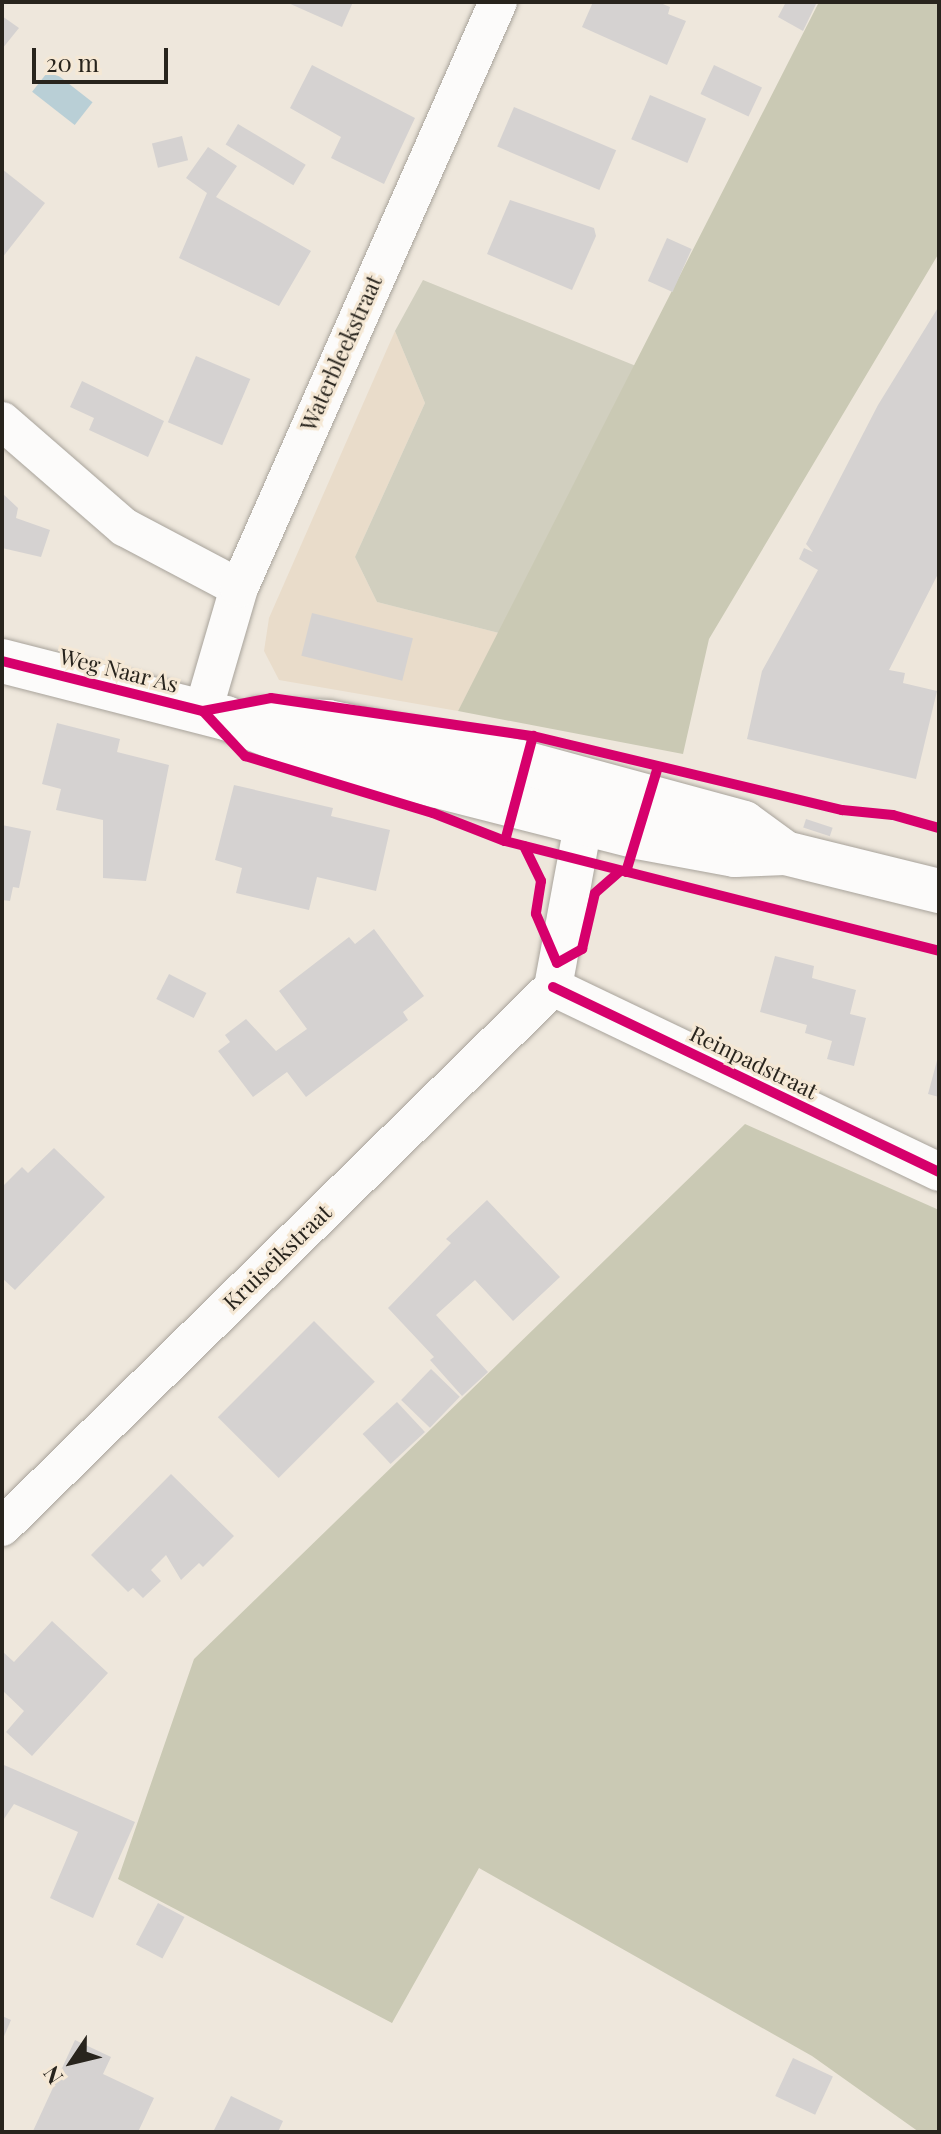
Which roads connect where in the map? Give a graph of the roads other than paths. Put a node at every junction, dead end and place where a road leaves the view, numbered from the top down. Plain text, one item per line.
1 (498, 2) edge
2 (2, 421) edge
3 (239, 588) junction
4 (2, 661) edge
5 (214, 714) junction
6 (586, 802) junction
7 (939, 891) edge
8 (553, 987) junction
9 (939, 1172) edge
10 (2, 1527) edge

1 - 3 street, Waterbleekstraat
2 - 3 street
3 - 5 street, Waterbleekstraat
4 - 5 main road, Weg Naar As
5 - 6 main road, Weg Naar As
6 - 7 main road, Weg Naar As
6 - 8 street
8 - 9 street, Reinpadstraat
8 - 10 street, Kruiseikstraat

